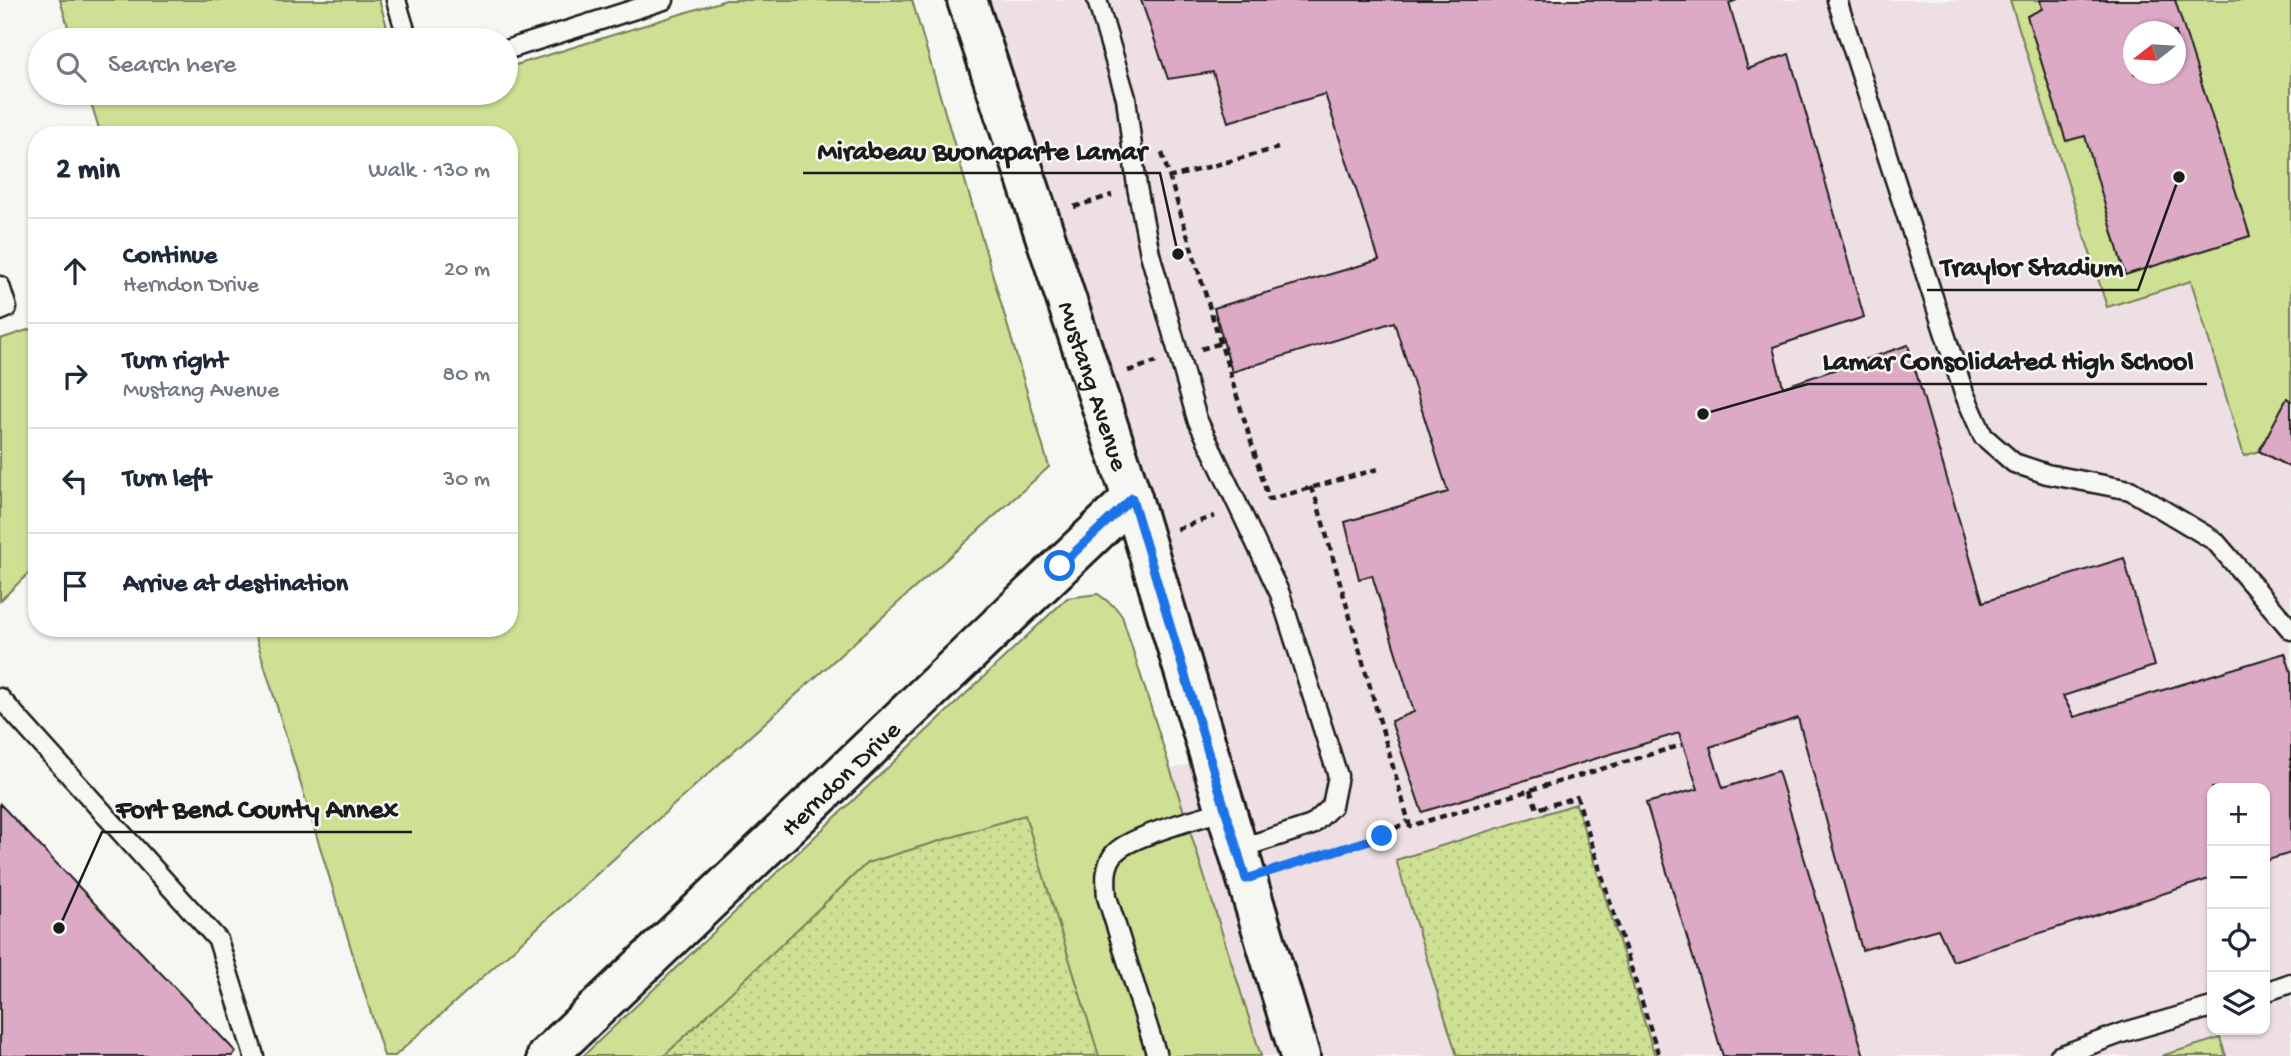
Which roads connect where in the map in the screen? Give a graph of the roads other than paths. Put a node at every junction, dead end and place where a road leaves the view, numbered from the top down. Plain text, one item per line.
1 (396, 0) edge
2 (664, 0) edge
3 (967, 0) edge
4 (1097, 0) edge
5 (1836, 0) edge
6 (404, 28) edge
7 (518, 46) edge
8 (0, 286) edge
9 (0, 311) edge
10 (1132, 498) junction
11 (2291, 630) edge
12 (0, 698) edge
13 (1226, 810) junction
14 (1242, 864) junction
15 (2291, 983) edge
16 (2270, 990) edge
17 (2207, 1008) edge
18 (254, 1056) edge
19 (547, 1056) edge
20 (1157, 1056) edge
21 (1300, 1056) edge
22 (2059, 1056) edge

1 - 6 lane
2 - 7 lane
3 - 10 street, Mustang Avenue
4 - 14 lane
5 - 11 lane
8 - 9 lane
10 - 13 street, Mustang Avenue
10 - 19 street, Herndon Drive
12 - 18 lane
13 - 14 street, Mustang Avenue
13 - 20 lane
14 - 21 street, Mustang Avenue
15 - 16 lane
17 - 22 lane

